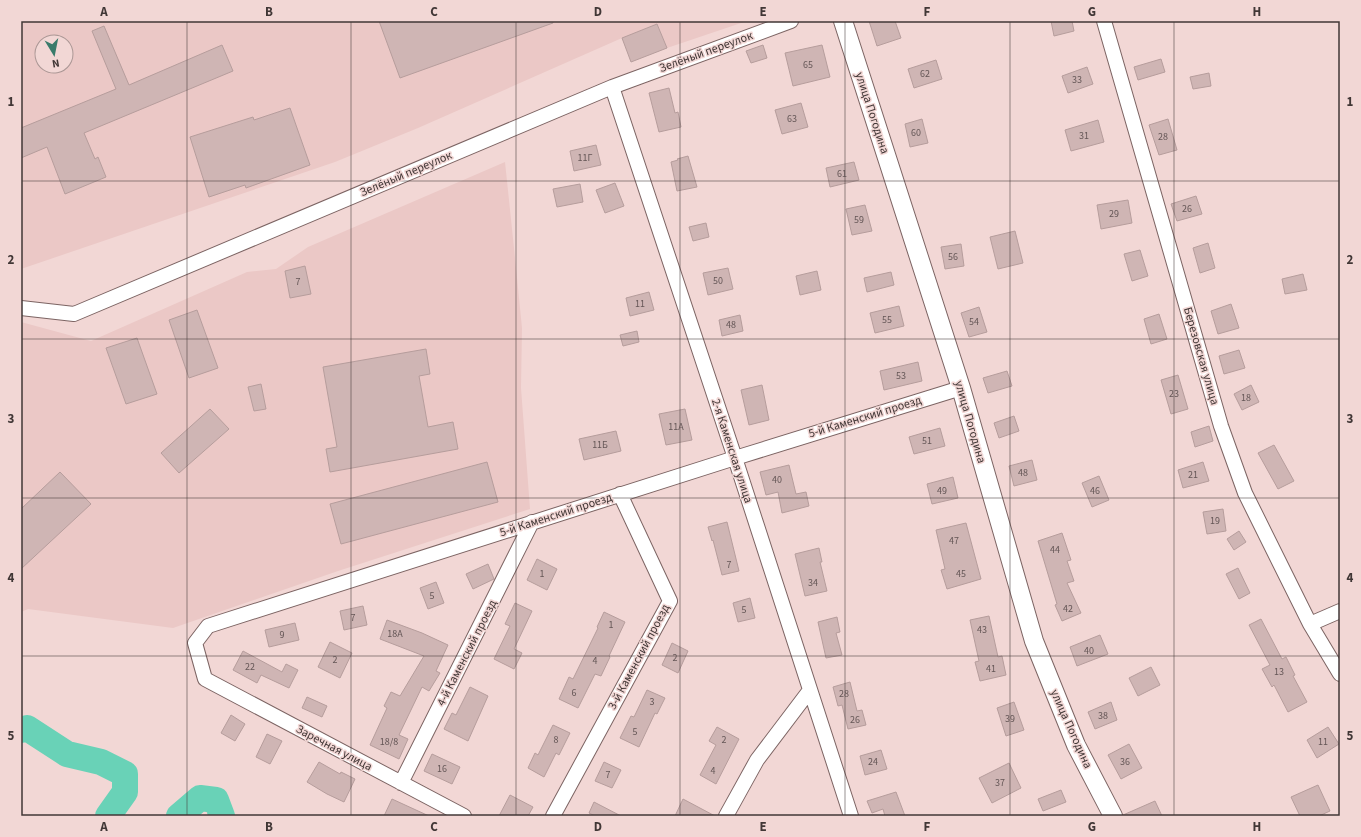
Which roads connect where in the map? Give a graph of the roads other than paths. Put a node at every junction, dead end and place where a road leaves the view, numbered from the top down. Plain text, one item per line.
1 (791, 21) edge
2 (843, 21) edge
3 (1104, 21) edge
4 (612, 87) junction
5 (21, 308) edge
6 (961, 388) junction
7 (735, 458) junction
8 (620, 494) junction
9 (532, 522) junction
10 (1340, 611) edge
11 (1310, 624) junction
12 (1340, 674) edge
13 (205, 679) joint
14 (810, 690) junction
15 (401, 783) junction
16 (464, 816) edge
17 (553, 816) edge
18 (726, 816) edge
19 (851, 816) edge
20 (1113, 816) edge

1 - 4 street, Зелёный переулок
2 - 6 street, улица Погодина
3 - 11 street, Березовская улица
4 - 5 street, Зелёный переулок
4 - 7 street, 2-я Каменская улица
6 - 7 street, 5-й Каменский проезд
6 - 20 street, улица Погодина
7 - 8 street, 5-й Каменский проезд
7 - 14 street, 2-я Каменская улица
8 - 9 street, 5-й Каменский проезд
8 - 17 street, 3-й Каменский проезд
9 - 13 street, 5-й Каменский проезд
9 - 15 street, 4-й Каменский проезд
10 - 11 street
11 - 12 street, Березовская улица
13 - 15 street, Заречная улица
14 - 18 street
14 - 19 street, 2-я Каменская улица
15 - 16 street, Заречная улица

